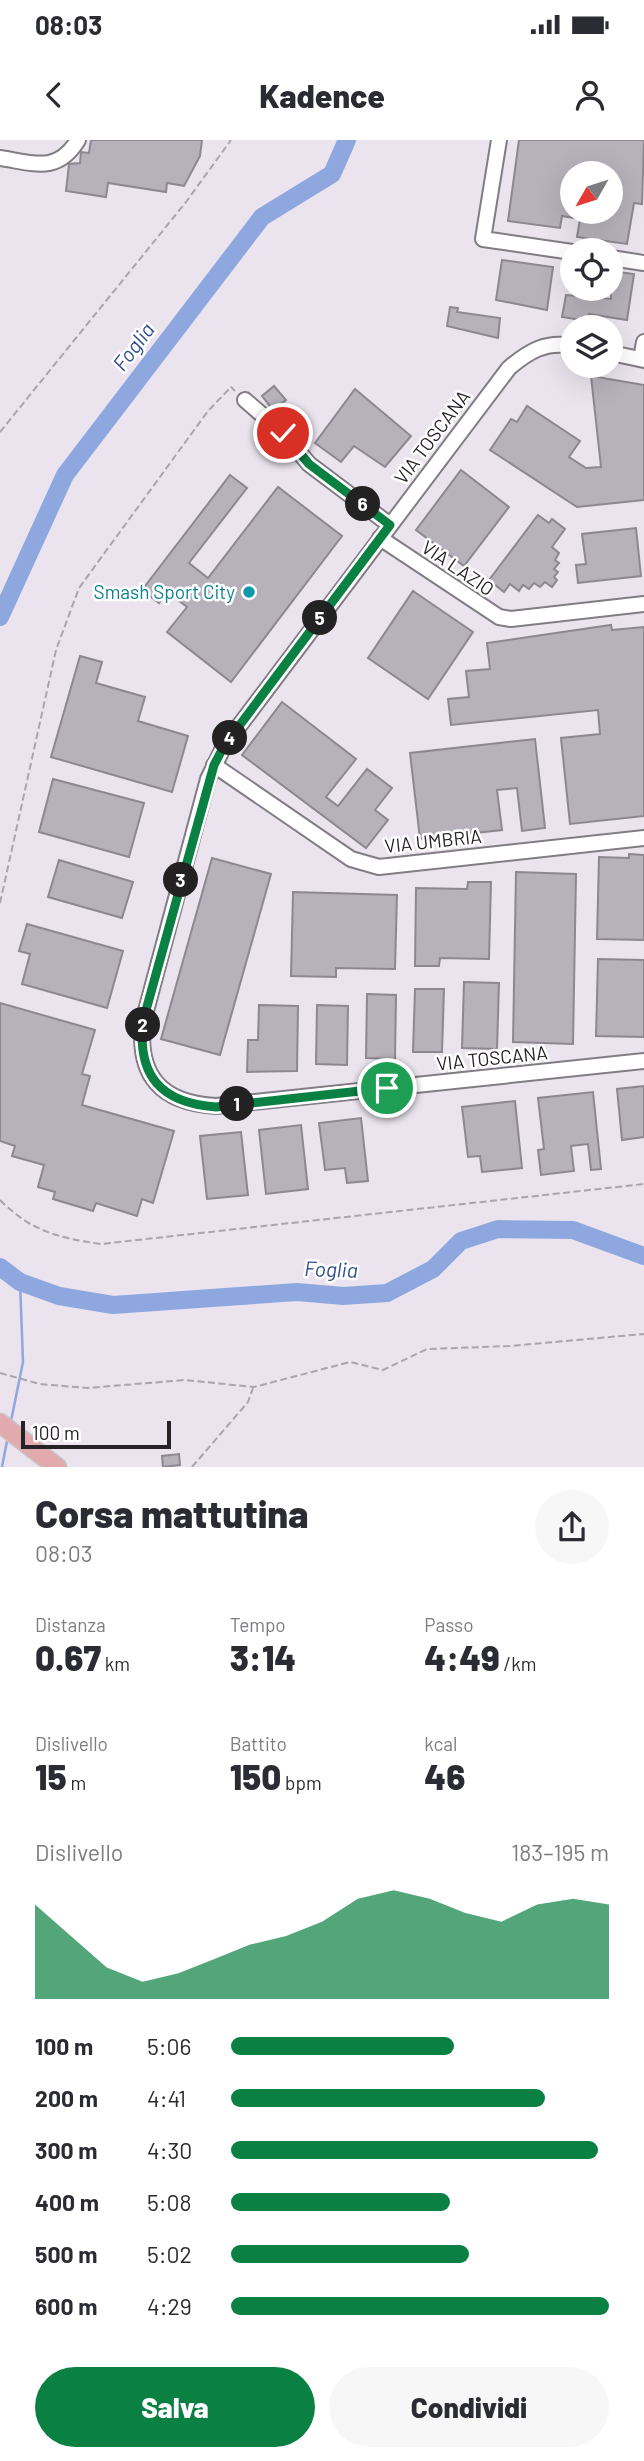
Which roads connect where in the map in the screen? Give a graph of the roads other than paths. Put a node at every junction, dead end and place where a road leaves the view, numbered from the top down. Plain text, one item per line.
1 (78, 140) edge
2 (499, 140) edge
3 (0, 158) edge
4 (560, 250) edge
5 (623, 260) edge
6 (644, 263) edge
7 (644, 342) edge
8 (560, 346) edge
9 (623, 355) edge
10 (643, 359) edge
11 (245, 400) road end
12 (390, 525) junction
13 (380, 538) junction
14 (644, 604) edge
15 (214, 765) junction
16 (644, 838) edge
17 (644, 1061) edge
18 (0, 1423) edge
19 (57, 1467) edge

1 - 3 street
2 - 4 street
5 - 6 street
7 - 10 street
8 - 12 street, VIA TOSCANA
9 - 10 street
11 - 12 street
12 - 13 street, VIA TOSCANA
13 - 14 street, VIA LAZIO
13 - 15 street, VIA TOSCANA
15 - 16 street, VIA UMBRIA
15 - 17 street, VIA TOSCANA
18 - 19 main road

